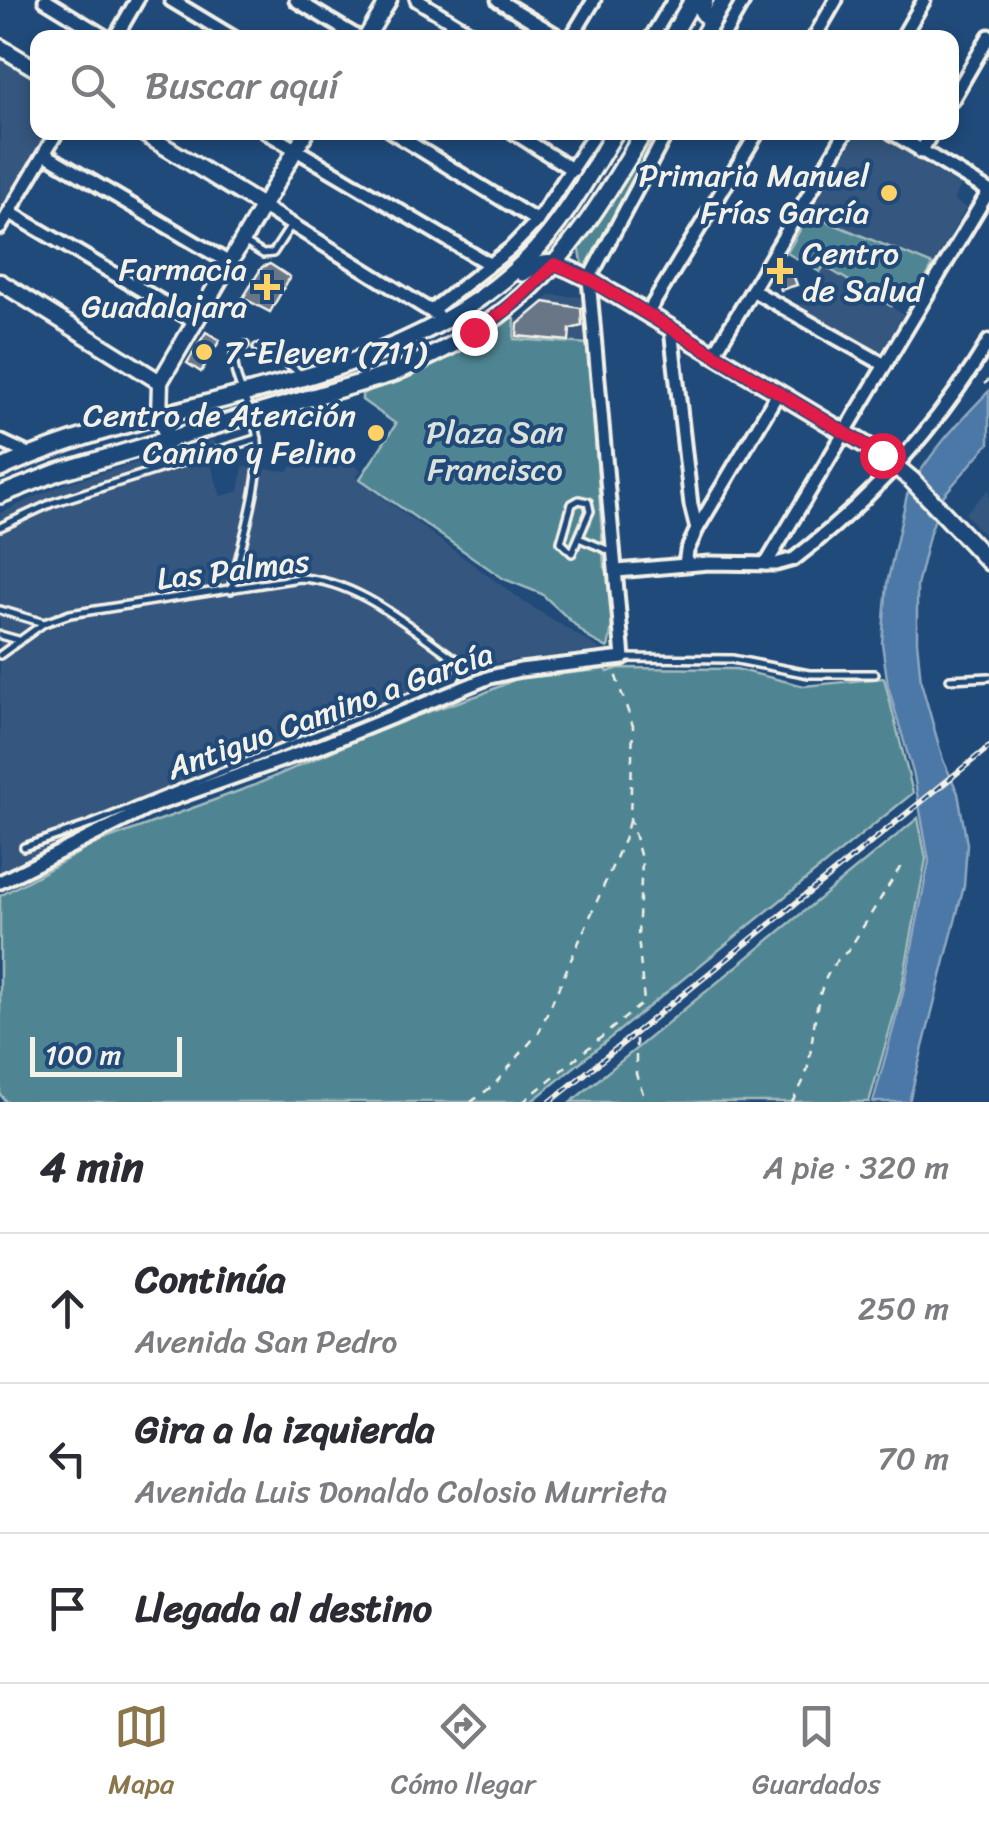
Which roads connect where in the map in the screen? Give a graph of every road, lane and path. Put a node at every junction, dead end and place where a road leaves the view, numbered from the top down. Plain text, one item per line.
1 (46, 0) edge
2 (137, 0) edge
3 (170, 0) edge
4 (296, 0) edge
5 (389, 0) edge
6 (417, 0) edge
7 (498, 0) edge
8 (594, 0) edge
9 (674, 0) edge
10 (694, 0) edge
11 (704, 0) edge
12 (724, 0) edge
13 (744, 0) edge
14 (836, 0) edge
15 (924, 0) edge
16 (516, 5) edge
17 (97, 30) edge
18 (116, 30) edge
19 (221, 30) edge
20 (348, 30) edge
21 (368, 30) edge
22 (466, 30) edge
23 (550, 30) edge
24 (577, 30) edge
25 (657, 30) edge
26 (676, 30) edge
27 (715, 30) edge
28 (719, 30) edge
29 (721, 30) edge
30 (819, 30) edge
31 (907, 30) edge
32 (989, 36) edge
33 (0, 47) edge
34 (30, 65) edge
35 (959, 88) edge
36 (52, 140) edge
37 (154, 140) edge
38 (279, 140) edge
39 (302, 140) edge
40 (405, 140) edge
41 (526, 140) edge
42 (591, 140) edge
43 (610, 140) edge
44 (639, 140) edge
45 (663, 140) edge
46 (753, 140) edge
47 (841, 140) edge
48 (902, 140) edge
49 (928, 140) edge
50 (296, 150) junction
51 (921, 152) junction
52 (44, 154) junction
53 (573, 170) junction
54 (989, 190) edge
55 (262, 206) junction
56 (10, 212) junction
57 (536, 221) junction
58 (292, 224) junction
59 (0, 228) edge
60 (244, 242) junction
61 (230, 264) junction
62 (488, 264) junction
63 (555, 264) junction
64 (589, 279) junction
65 (0, 282) edge
66 (502, 282) junction
67 (752, 290) junction
68 (647, 314) junction
69 (438, 316) junction
70 (196, 322) junction
71 (671, 329) junction
72 (989, 341) edge
73 (245, 345) dead end
74 (257, 348) dead end
75 (714, 354) junction
76 (885, 365) junction
77 (303, 375) junction
78 (989, 380) edge
79 (160, 382) junction
80 (984, 384) dead end
81 (245, 392) junction
82 (778, 393) junction
83 (327, 394) junction
84 (253, 414) junction
85 (159, 417) junction
86 (845, 433) junction
87 (258, 438) junction
88 (0, 441) edge
89 (170, 442) junction
90 (30, 455) junction
91 (898, 467) junction
92 (0, 469) edge
93 (0, 495) edge
94 (0, 527) edge
95 (696, 528) junction
96 (580, 538) junction
97 (616, 554) junction
98 (986, 559) edge
99 (686, 564) junction
100 (766, 564) junction
101 (617, 572) junction
102 (231, 590) junction
103 (0, 610) edge
104 (44, 622) junction
105 (0, 635) edge
106 (18, 640) junction
107 (0, 654) edge
108 (617, 659) junction
109 (875, 674) dead end
110 (989, 677) edge
111 (950, 679) dead end
112 (630, 820) junction
113 (24, 847) dead end
114 (904, 862) dead end
115 (0, 882) edge
116 (636, 1038) dead end
117 (471, 1102) edge
118 (523, 1102) edge
119 (646, 1102) edge
120 (792, 1102) edge

1 - 17 street
2 - 18 street
3 - 19 street
4 - 20 street
5 - 21 street
6 - 22 street
7 - 16 street
8 - 24 street
9 - 25 street
10 - 26 main road
11 - 27 main road
12 - 28 main road
13 - 29 street
14 - 30 street
15 - 31 street
16 - 23 street
32 - 35 street
33 - 34 street
36 - 52 street
37 - 55 street
38 - 50 street
39 - 50 street
40 - 57 street
41 - 53 street
42 - 53 street
43 - 66 main road
44 - 63 main road
45 - 64 street
46 - 68 street
47 - 67 street
48 - 51 street
49 - 51 street
50 - 55 street
50 - 62 street
51 - 54 street
52 - 56 street
52 - 61 street
53 - 57 street
54 - 76 street
55 - 58 street
55 - 60 street
56 - 59 street
56 - 70 street
57 - 62 street
58 - 60 lane
58 - 69 street
60 - 61 street
61 - 70 street
62 - 69 street
63 - 64 main road
63 - 66 main road
63 - 83 main road
64 - 68 main road
64 - 97 street
65 - 79 street
66 - 69 main road
67 - 75 street
67 - 76 street
68 - 71 main road
69 - 77 main road
70 - 79 street
71 - 75 main road
71 - 95 street
72 - 91 street
73 - 81 lane
74 - 77 lane
75 - 82 main road
76 - 86 street
77 - 81 main road
77 - 83 lane
78 - 80 path
79 - 85 street
81 - 84 lane
81 - 85 main road
82 - 86 main road
82 - 95 street
83 - 84 main road
84 - 87 lane
84 - 89 main road
85 - 89 street
85 - 90 main road
86 - 91 main road
86 - 100 street
87 - 94 lane
87 - 102 lane
88 - 90 street
89 - 93 main road
90 - 92 main road
91 - 98 main road
91 - 100 street
95 - 99 street
96 - 96 lane
96 - 97 lane
97 - 101 street
99 - 100 street
99 - 101 street
101 - 108 street
102 - 104 lane, Las Palmas
102 - 113 lane, Las Palmas
103 - 104 lane
104 - 106 lane, Las Palmas
105 - 106 lane
106 - 107 lane, Las Palmas
108 - 109 lane, Antiguo Camino a García
108 - 112 path
108 - 115 street, Antiguo Camino a García
110 - 111 lane
112 - 117 path
112 - 118 path
114 - 120 path
116 - 119 path

